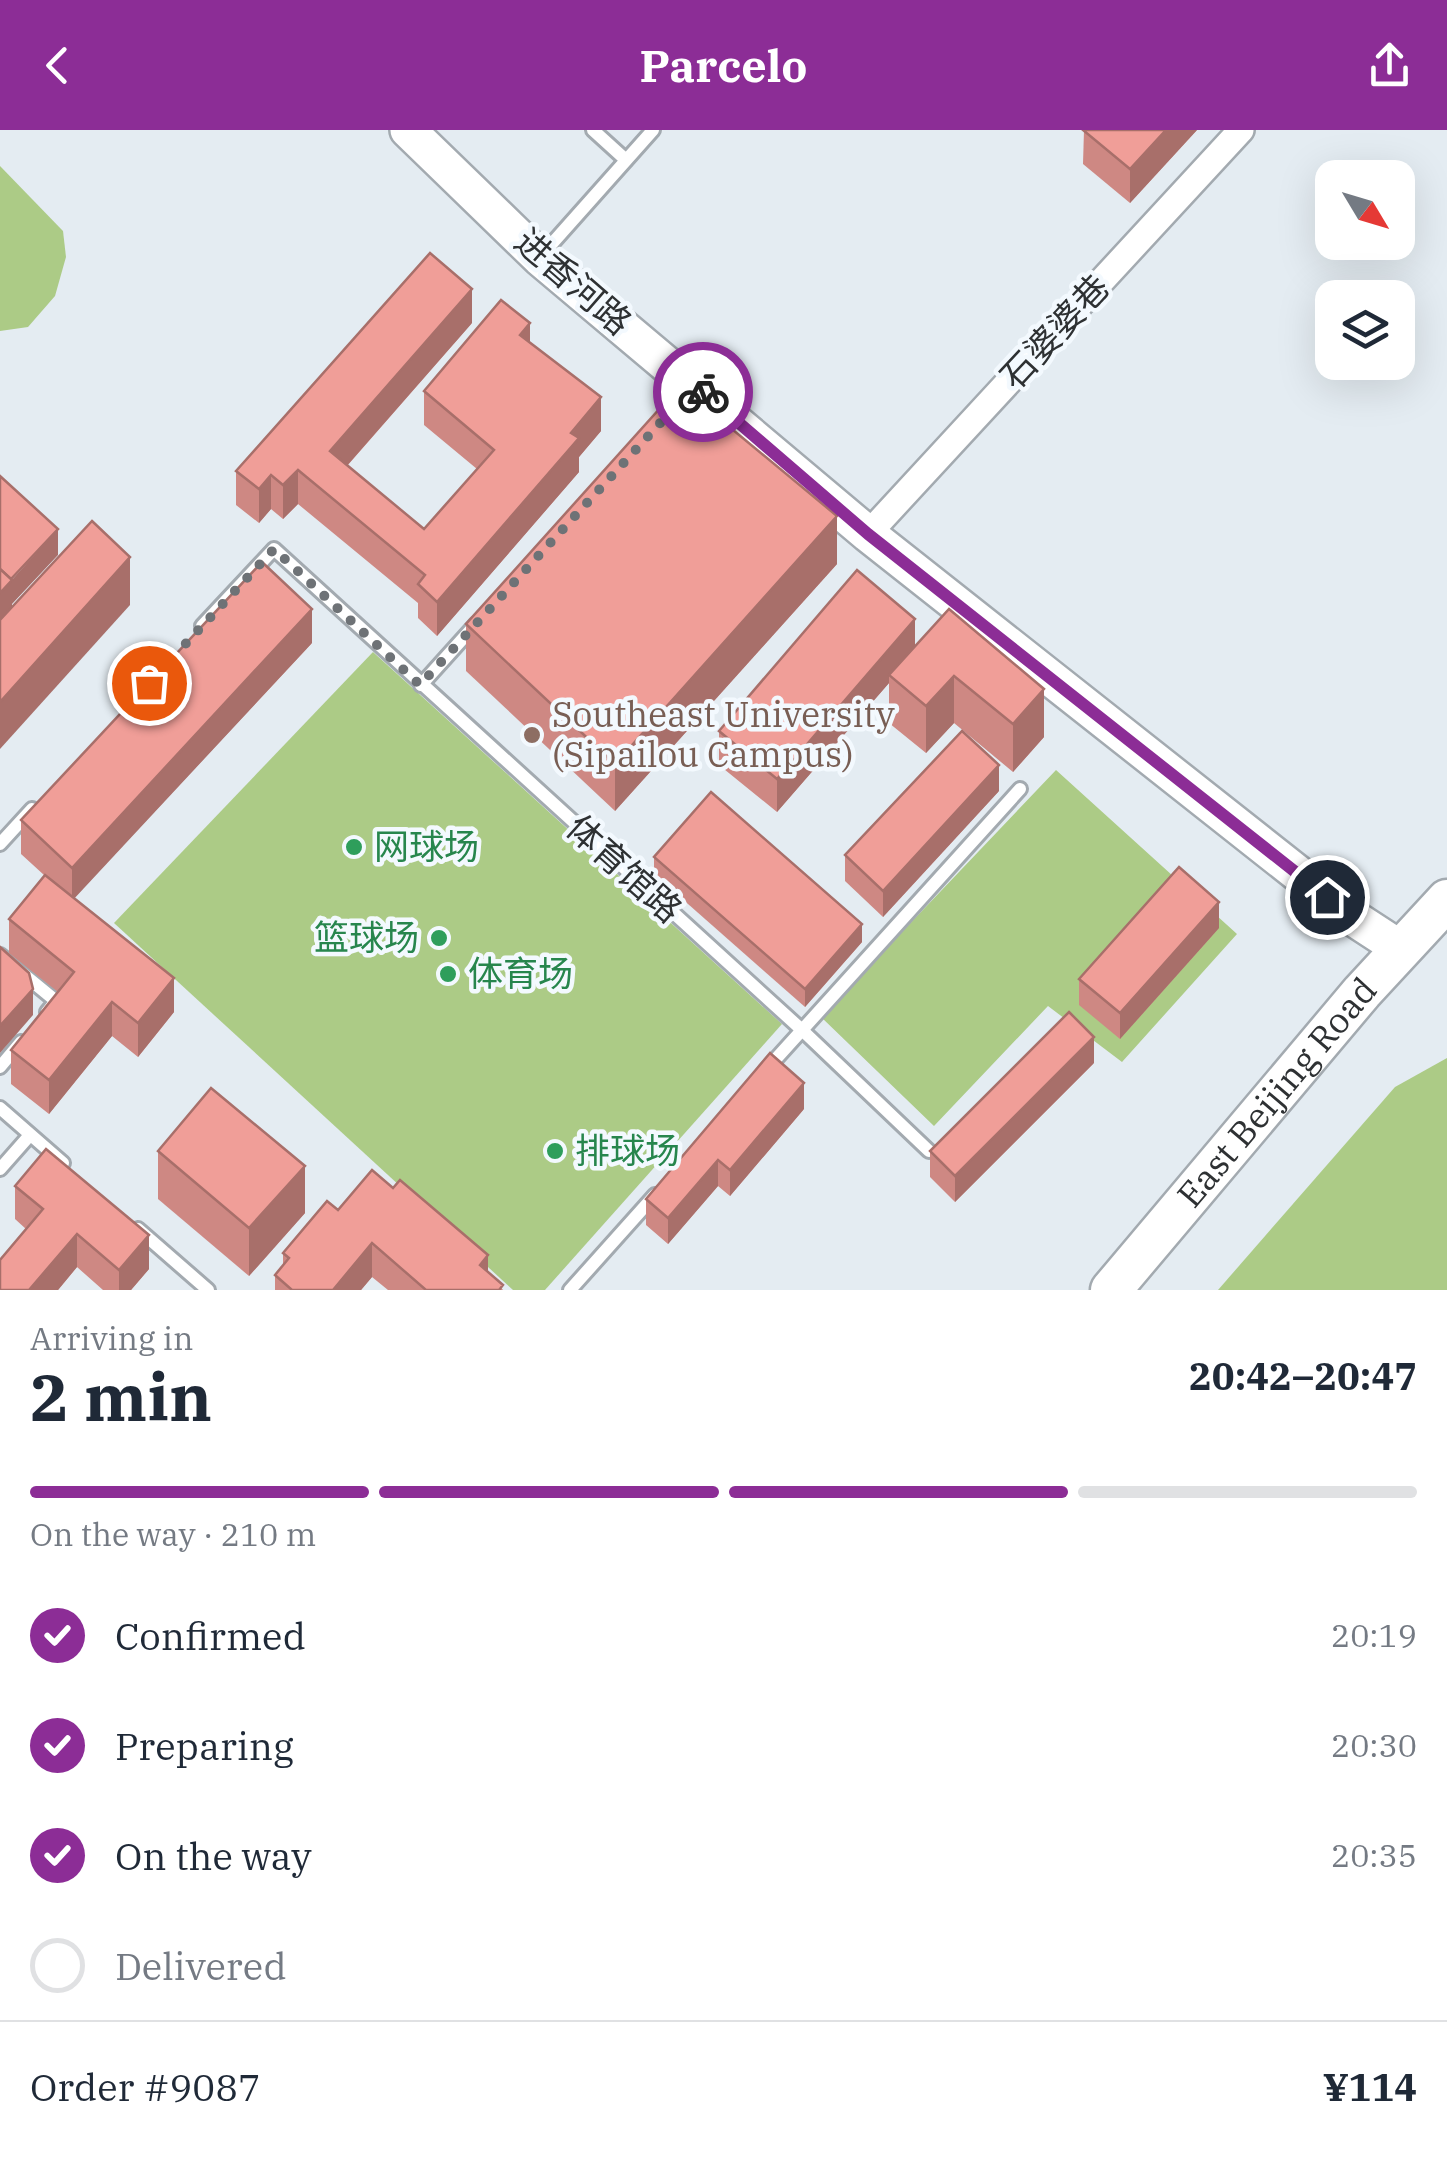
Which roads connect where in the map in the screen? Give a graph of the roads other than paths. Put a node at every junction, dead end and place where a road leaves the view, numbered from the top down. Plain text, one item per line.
1 (408, 130) edge
2 (592, 130) edge
3 (652, 130) edge
4 (1241, 130) edge
5 (626, 160) junction
6 (540, 258) junction
7 (868, 534) junction
8 (488, 612) edge
9 (195, 633) edge
10 (420, 685) junction
11 (1020, 789) dead end
12 (39, 802) edge
13 (0, 844) edge
14 (1443, 911) edge
15 (1401, 950) junction
16 (0, 955) edge
17 (802, 1030) junction
18 (0, 1067) edge
19 (750, 1088) edge
20 (0, 1108) edge
21 (30, 1134) junction
22 (929, 1151) edge
23 (0, 1169) edge
24 (74, 1174) edge
25 (660, 1189) edge
26 (134, 1225) edge
27 (208, 1290) edge
28 (570, 1290) edge
29 (1111, 1290) edge

1 - 6 street, 进香河路
2 - 5 lane
3 - 5 lane
4 - 7 street, 石婆婆巷
5 - 6 lane
6 - 7 street, 进香河路
7 - 15 street, 进香河路
8 - 10 lane
9 - 10 lane, 体育馆路
10 - 17 lane, 体育馆路
11 - 17 lane
12 - 13 lane
14 - 15 main road, East Beijing Road
15 - 29 main road, East Beijing Road
16 - 18 lane
17 - 19 lane
17 - 22 lane, 体育馆路
20 - 21 lane
21 - 23 lane
21 - 24 lane
25 - 28 lane
26 - 27 lane

